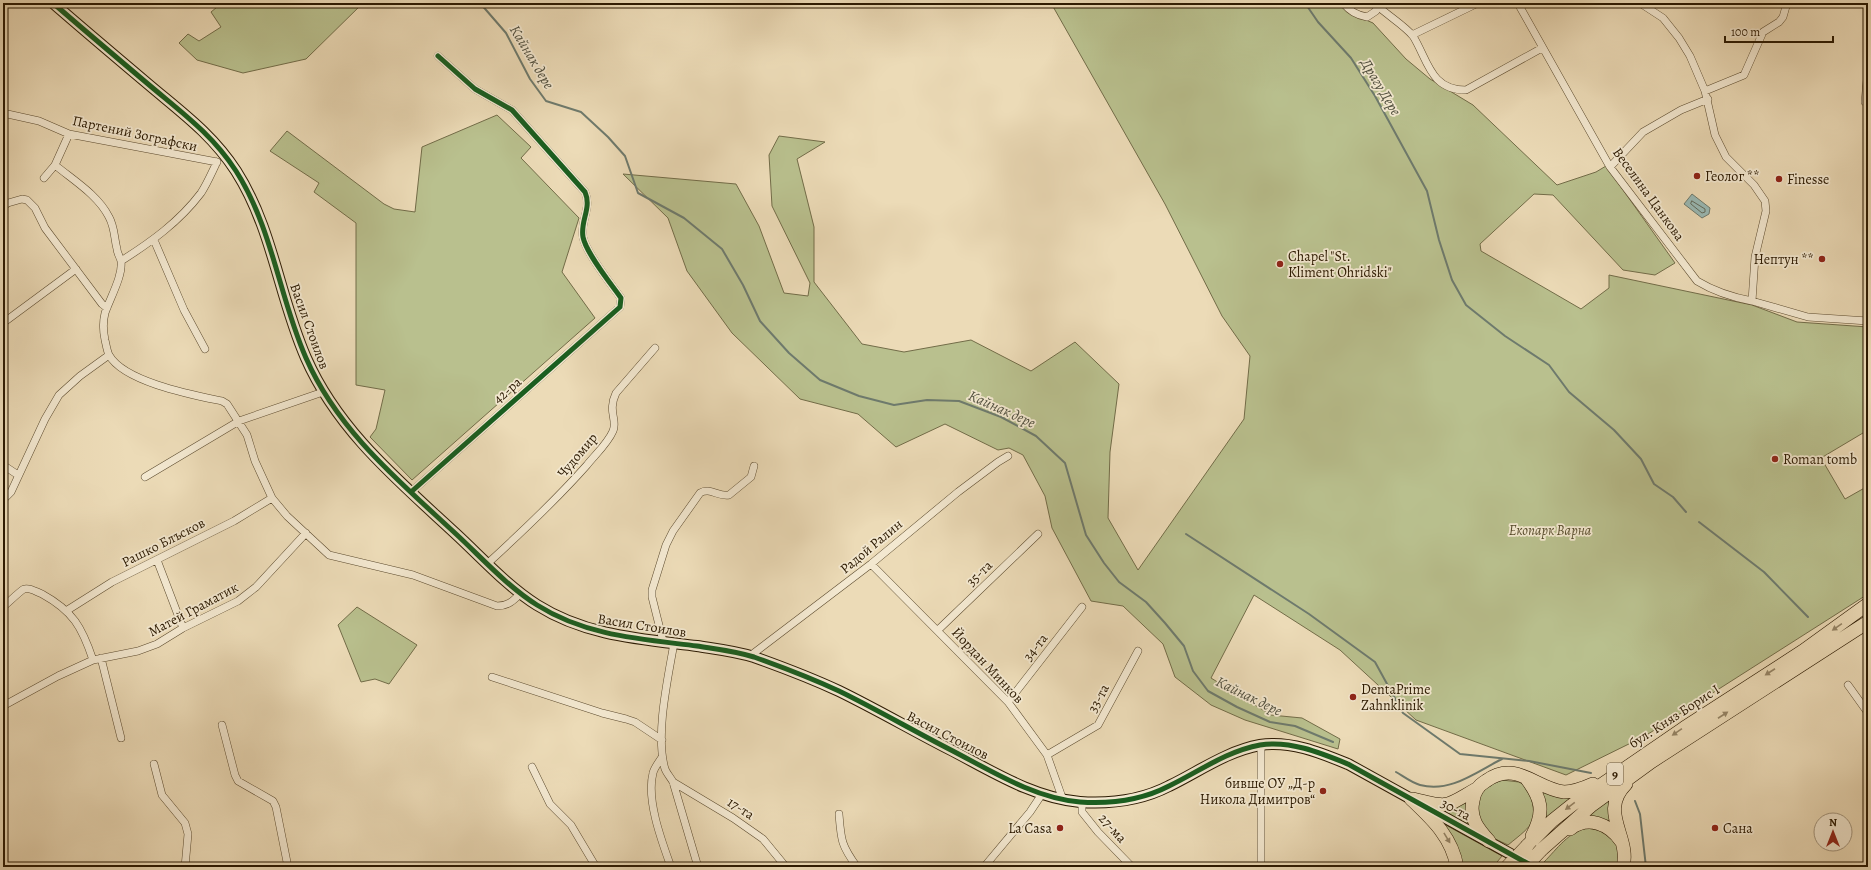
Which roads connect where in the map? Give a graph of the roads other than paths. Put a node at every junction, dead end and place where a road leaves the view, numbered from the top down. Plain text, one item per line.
1 (53, 3) edge
2 (1343, 3) edge
3 (1378, 3) edge
4 (1478, 3) edge
5 (1640, 3) edge
6 (1787, 3) edge
7 (1520, 7) dead end
8 (1412, 35) junction
9 (1542, 48) junction
10 (438, 56) dead end
11 (1868, 69) edge
12 (1706, 91) junction
13 (1708, 99) junction
14 (1865, 102) dead end
15 (3, 113) edge
16 (69, 134) junction
17 (227, 158) junction
18 (217, 162) junction
19 (55, 165) junction
20 (1610, 167) junction
21 (44, 178) dead end
22 (3, 206) edge
23 (154, 240) junction
24 (121, 261) junction
25 (76, 269) junction
26 (1752, 301) junction
27 (107, 308) junction
28 (1868, 321) edge
29 (3, 323) edge
30 (655, 348) dead end
31 (205, 349) dead end
32 (109, 355) junction
33 (323, 392) junction
34 (239, 421) junction
35 (1008, 456) dead end
36 (3, 465) edge
37 (754, 466) dead end
38 (18, 475) junction
39 (145, 477) dead end
40 (410, 492) junction
41 (272, 498) junction
42 (3, 500) edge
43 (306, 534) junction
44 (1038, 534) dead end
45 (158, 560) junction
46 (487, 564) junction
47 (871, 564) junction
48 (520, 594) junction
49 (1868, 604) edge
50 (3, 606) edge
51 (1082, 607) dead end
52 (66, 611) junction
53 (1868, 622) edge
54 (183, 628) junction
55 (938, 630) junction
56 (663, 641) junction
57 (674, 643) junction
58 (1138, 651) dead end
59 (750, 656) junction
60 (101, 658) junction
61 (93, 660) junction
62 (492, 677) dead end
63 (1848, 685) dead end
64 (1008, 702) junction
65 (3, 706) edge
66 (1868, 713) edge
67 (222, 725) dead end
68 (120, 738) dead end
69 (662, 740) junction
70 (1261, 745) junction
71 (1047, 755) junction
72 (662, 757) junction
73 (154, 764) dead end
74 (1638, 765) junction
75 (532, 767) dead end
76 (1525, 776) junction
77 (674, 782) junction
78 (1478, 788) junction
79 (1042, 794) junction
80 (1411, 799) junction
81 (1063, 800) junction
82 (1082, 802) junction
83 (839, 814) dead end
84 (1489, 841) junction
85 (1622, 843) junction
86 (1527, 846) junction
87 (1541, 850) junction
88 (185, 867) edge
89 (288, 867) edge
90 (596, 867) edge
91 (671, 867) edge
92 (698, 867) edge
93 (786, 867) edge
94 (857, 867) edge
95 (984, 867) edge
96 (1132, 867) edge
97 (1260, 867) edge
98 (1457, 867) edge
99 (1507, 867) edge
100 (1525, 867) edge
101 (1534, 867) edge
102 (1623, 867) edge

1 - 17 street, Васил Стоилов
2 - 3 street
3 - 8 street
4 - 8 street
5 - 12 street
6 - 12 street
7 - 9 street, Веселина Цанкова
8 - 9 street
9 - 20 street, Веселина Цанкова
10 - 40 street, 42-ра
11 - 14 street
12 - 13 street
13 - 20 street
13 - 26 street
15 - 16 street, Партений Зографски
16 - 18 street, Партений Зографски
16 - 19 street
17 - 18 street
17 - 33 street, Васил Стоилов
18 - 23 street
19 - 21 street
19 - 24 street
20 - 26 street, Веселина Цанкова
22 - 25 street
23 - 24 street
23 - 31 street
24 - 27 street
25 - 27 street
25 - 29 street
26 - 28 street, Веселина Цанкова
27 - 32 street
30 - 46 street, Чудомир
32 - 34 street
32 - 38 street
33 - 34 street
33 - 40 street, Васил Стоилов
34 - 39 street
34 - 41 street
35 - 47 street, Радой Ралин
36 - 38 street
37 - 56 street
38 - 42 street
40 - 46 street, Васил Стоилов
41 - 43 street
41 - 45 street, Рашко Блъсков
43 - 48 street
43 - 54 street, Матей Граматик
44 - 55 street, 35-та
45 - 52 street, Рашко Блъсков
45 - 54 street
46 - 48 street, Васил Стоилов
47 - 55 street, Йордан Минков
47 - 59 street, Радой Ралин
48 - 56 street, Васил Стоилов
49 -> 74 highway, бул. Княз Борис I / 9
50 - 52 street
51 - 64 street, 34-та
52 - 61 street
74 -> 53 highway, бул. Княз Борис I / 9
54 - 60 street, Матей Граматик
55 - 64 street, Йордан Минков
56 - 57 street, Васил Стоилов
57 - 59 street, Васил Стоилов
57 - 69 street
58 - 71 street, 33-та
59 - 79 street, Васил Стоилов
60 - 61 street, Матей Граматик
60 - 68 street
61 - 65 street, Матей Граматик
62 - 69 street
63 - 66 street
64 - 71 street, Йордан Минков
67 - 89 street
69 - 72 street
70 - 80 street, Васил Стоилов
70 - 82 street, Васил Стоилов
70 - 97 street
71 - 81 street, Йордан Минков
72 - 77 street
72 - 91 street
73 - 88 street
74 - 76 highway
74 - 85 highway
74 -> 86 highway, бул. Княз Борис I / 9
74 - 87 highway, бул. Княз Борис I / 9
75 - 90 street
76 - 78 highway
76 - 86 highway
77 - 92 street
77 - 93 street, 17-та
78 - 80 highway
78 - 84 highway
79 - 81 street, Васил Стоилов
79 - 95 street
80 - 84 street, 30-та
80 -> 98 highway
81 - 82 street, Васил Стоилов
82 - 96 street, 27-ма
83 - 94 street
84 - 101 street, 30-та
85 - 87 highway
85 - 102 highway
86 - 99 highway, бул. Княз Борис I / 9, bridge
87 - 100 highway, бул. Княз Борис I / 9, bridge

